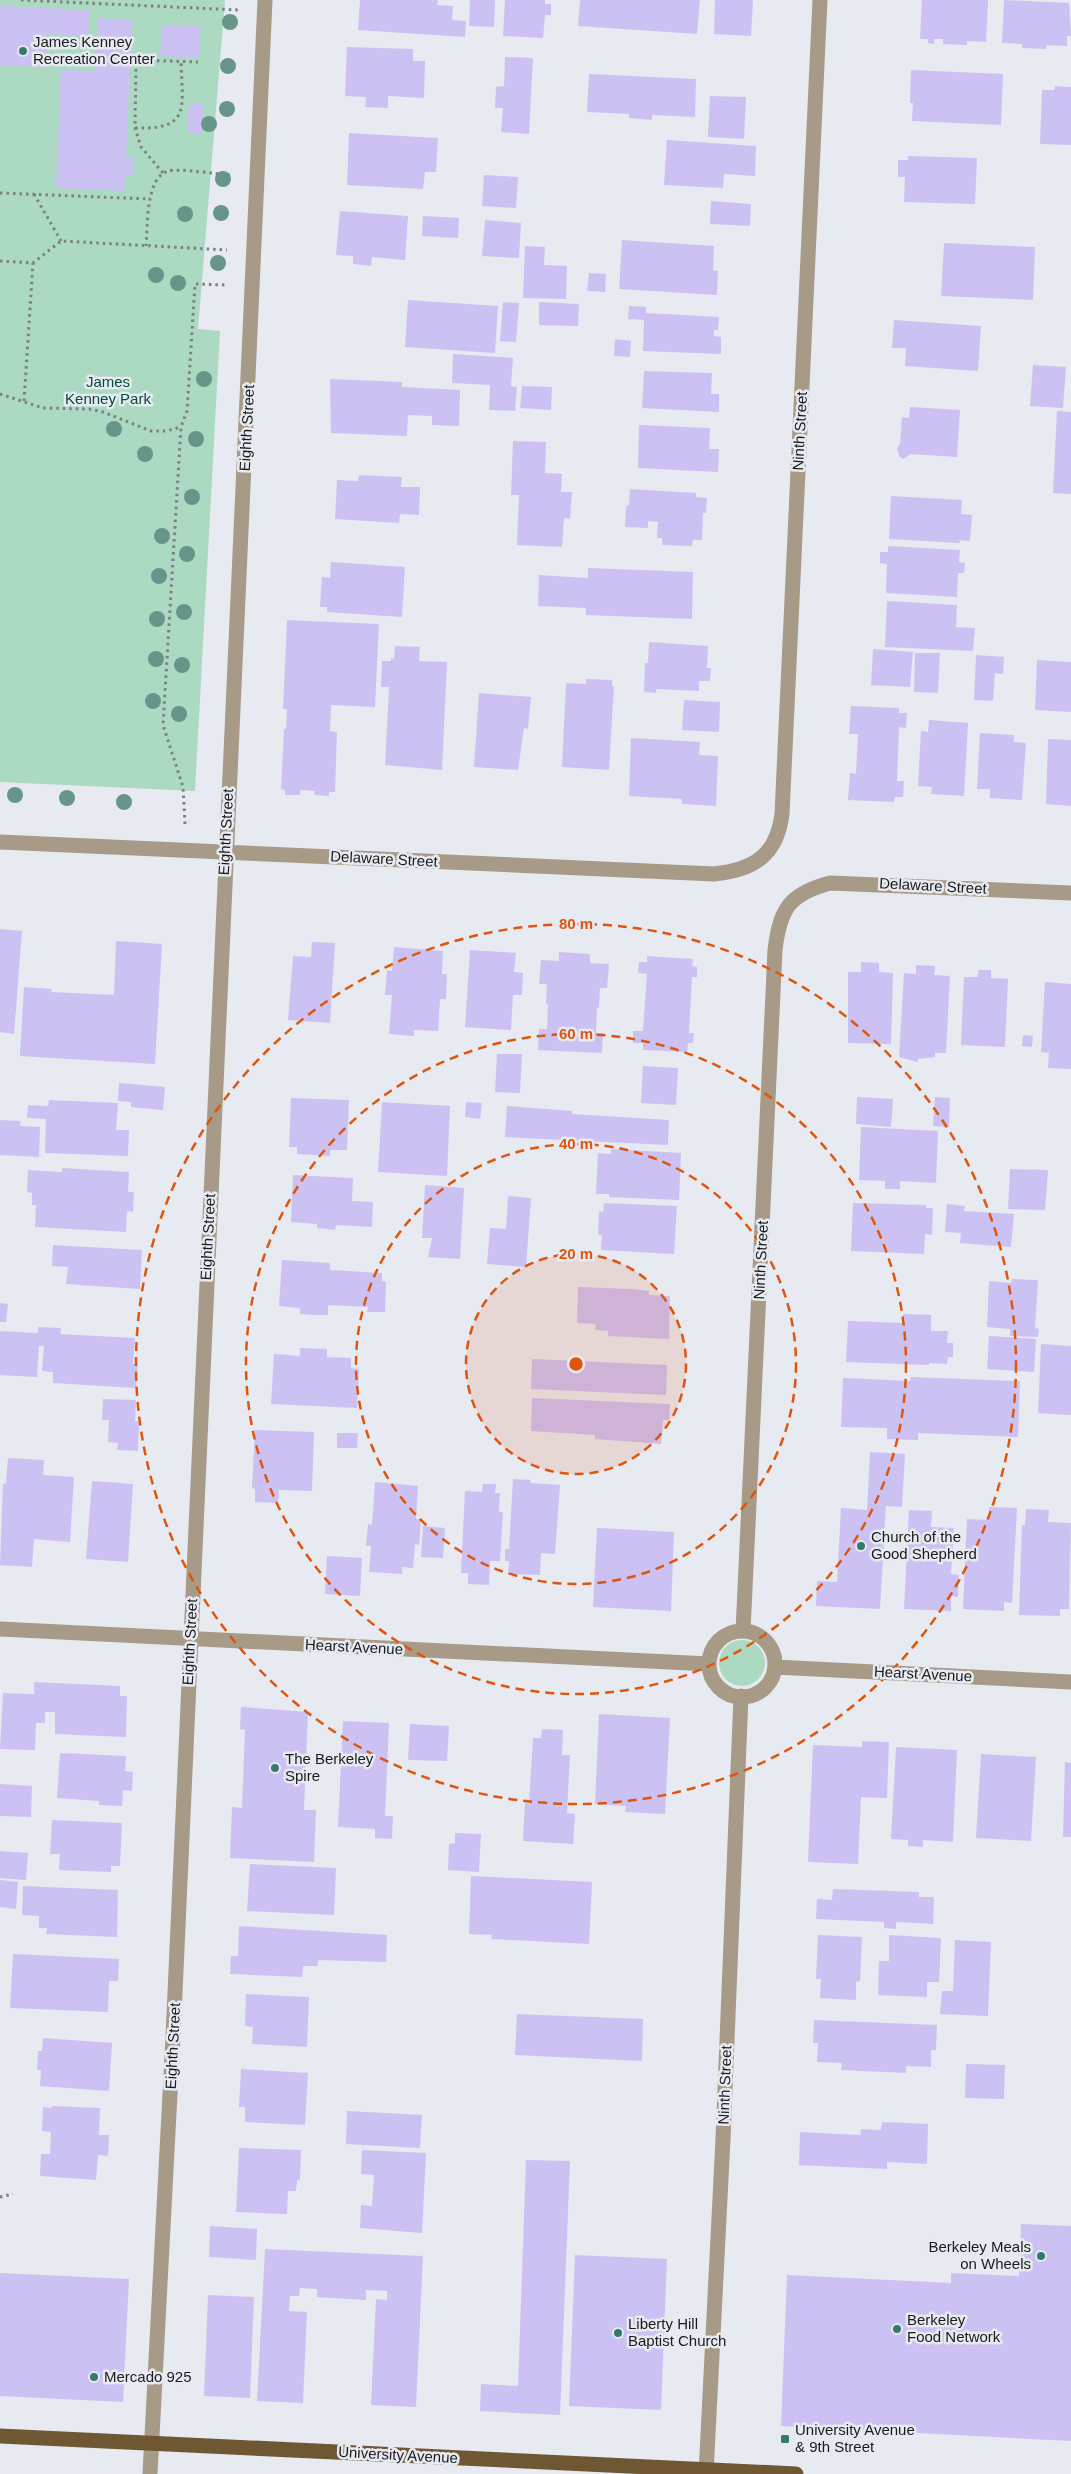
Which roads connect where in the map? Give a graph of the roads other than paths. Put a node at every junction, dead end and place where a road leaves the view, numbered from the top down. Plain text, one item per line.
1 (820, 0) edge
2 (265, 6) edge
3 (0, 842) edge
4 (226, 851) junction
5 (764, 856) joint
6 (1071, 892) edge
7 (798, 896) joint
8 (0, 1629) edge
9 (743, 1631) junction
10 (190, 1639) junction
11 (709, 1664) junction
12 (775, 1667) junction
13 (1071, 1682) edge
14 (740, 1696) junction
15 (0, 2436) edge
16 (152, 2444) junction
17 (706, 2472) edge
18 (150, 2474) edge
19 (796, 2474) edge

1 - 5 street, Ninth Street
2 - 4 street, Eighth Street
3 - 4 street, Delaware Street
4 - 5 street, Delaware Street
4 - 10 street, Eighth Street
6 - 7 street, Delaware Street
7 - 9 street, Ninth Street
8 - 10 street, Hearst Avenue
9 - 11 street
9 - 12 street
10 - 11 street, Hearst Avenue
10 - 16 street, Eighth Street
11 - 14 street
12 - 13 street, Hearst Avenue
12 - 14 street
14 - 17 street, Ninth Street
15 - 16 main road, University Avenue
16 - 17 main road, University Avenue
16 - 18 street, Eighth Street
17 - 19 main road, University Avenue

